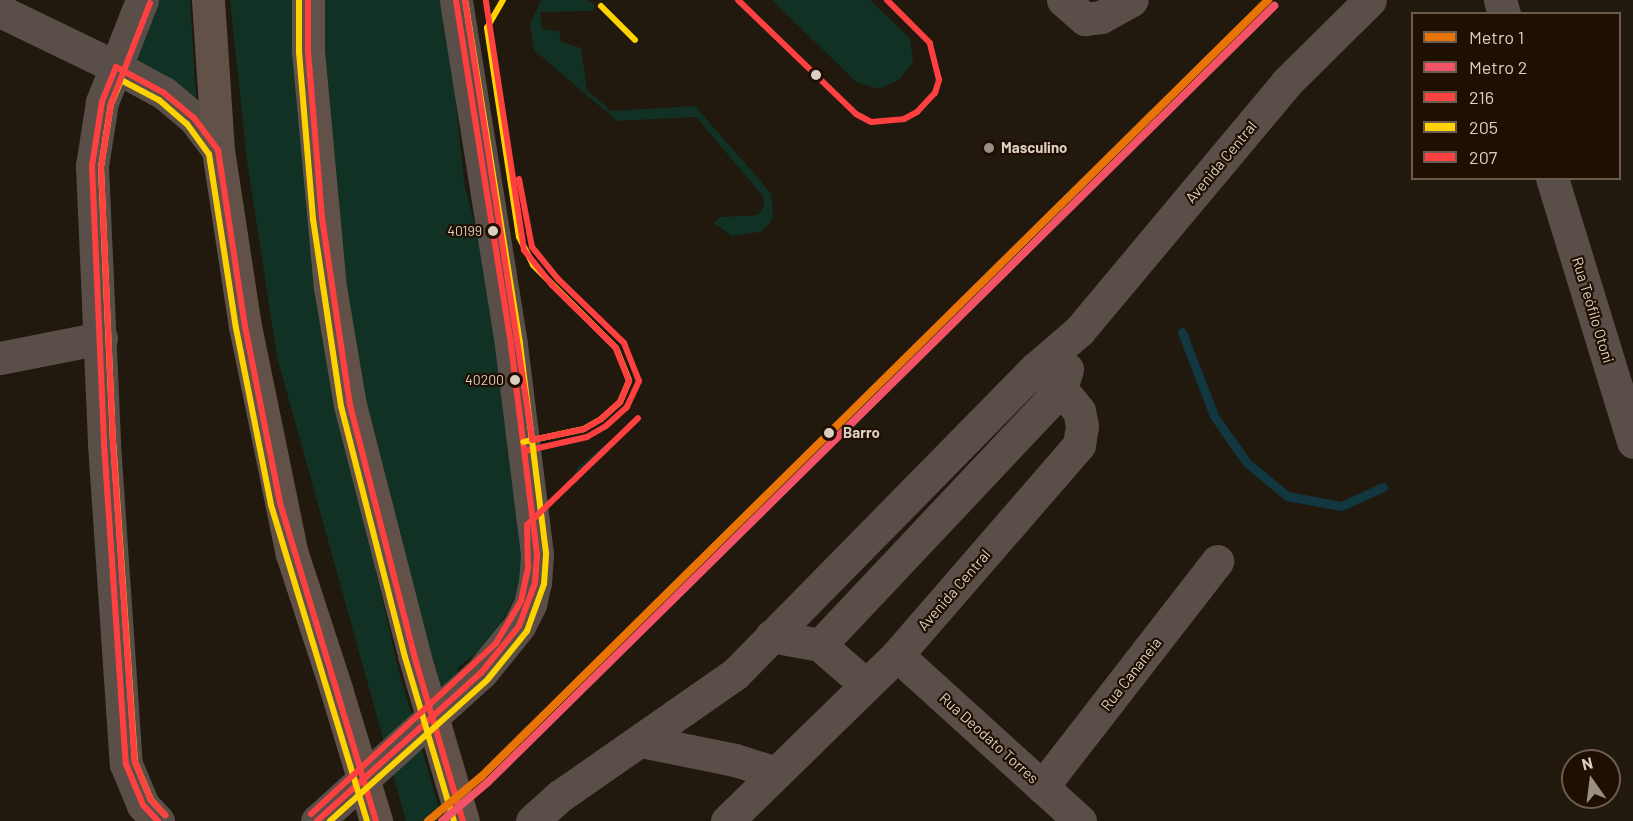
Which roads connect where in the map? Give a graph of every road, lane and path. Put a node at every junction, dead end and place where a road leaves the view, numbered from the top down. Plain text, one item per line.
1 (142, 0) edge
2 (208, 0) edge
3 (308, 0) edge
4 (456, 0) edge
5 (1063, 0) edge
6 (1132, 0) edge
7 (1370, 0) edge
8 (0, 11) edge
9 (116, 67) junction
10 (218, 150) junction
11 (1553, 180) edge
12 (1079, 331) junction
13 (101, 338) junction
14 (0, 358) edge
15 (1036, 368) junction
16 (1061, 389) junction
17 (1633, 442) edge
18 (1217, 561) dead end
19 (771, 636) junction
20 (820, 645) junction
21 (897, 655) junction
22 (866, 685) junction
23 (641, 741) junction
24 (776, 773) junction
25 (1042, 787) junction
26 (158, 821) edge
27 (317, 821) edge
28 (376, 821) edge
29 (463, 821) edge
30 (532, 821) edge
31 (727, 821) edge
32 (1080, 821) edge

1 - 9 street
2 - 10 highway
3 - 29 highway, bridge
4 - 27 street
5 - 6 street
7 - 12 street, Avenida Central
8 - 9 street
9 - 10 street
9 - 13 street
10 - 28 highway, bridge
11 - 17 street, Rua Teófilo Otoni
12 - 15 street, Avenida Central
12 - 16 street, Avenida Central
13 - 14 street
13 - 26 street
15 - 16 street
15 - 19 street, Avenida Central
16 - 20 street, Avenida Central
16 - 21 street, Avenida Central
18 - 25 street, Rua Cananeia
19 - 20 street
19 - 23 street, Avenida Central
20 - 22 street
21 - 22 street, Avenida Central
21 - 25 street, Rua Deodato Torres
22 - 24 street, Avenida Central
23 - 24 street
23 - 30 street, Avenida Central
24 - 31 street, Avenida Central
25 - 32 street, Rua Deodato Torres

